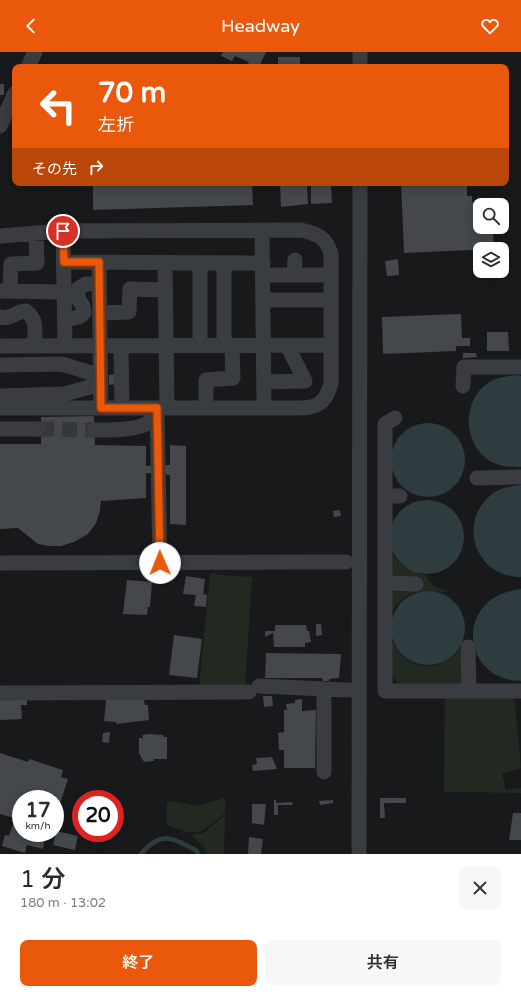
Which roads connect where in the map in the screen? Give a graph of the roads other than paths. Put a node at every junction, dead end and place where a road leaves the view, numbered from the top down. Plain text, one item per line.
1 (35, 52) edge
2 (360, 52) edge
3 (29, 64) edge
4 (360, 64) edge
5 (12, 100) edge
6 (0, 126) edge
7 (360, 186) edge
8 (262, 230) junction
9 (63, 231) junction
10 (36, 233) junction
11 (0, 236) edge
12 (64, 262) junction
13 (99, 262) junction
14 (165, 263) junction
15 (200, 263) junction
16 (224, 263) junction
17 (263, 269) junction
18 (331, 275) junction
19 (294, 281) junction
20 (99, 283) junction
21 (165, 290) junction
22 (5, 291) edge
23 (65, 292) junction
24 (263, 300) junction
25 (331, 300) junction
26 (100, 313) junction
27 (0, 317) edge
28 (65, 320) junction
29 (166, 345) junction
30 (200, 345) junction
31 (228, 345) junction
32 (264, 345) junction
33 (287, 345) junction
34 (331, 345) junction
35 (0, 346) edge
36 (34, 346) junction
37 (65, 346) junction
38 (101, 346) junction
39 (121, 346) junction
40 (0, 366) edge
41 (521, 367) edge
42 (101, 380) junction
43 (264, 382) junction
44 (463, 386) dead end
45 (0, 396) edge
46 (0, 408) edge
47 (101, 408) junction
48 (122, 408) junction
49 (160, 408) junction
50 (206, 408) junction
51 (264, 408) junction
52 (395, 418) dead end
53 (0, 429) edge
54 (39, 429) tunnel mouth
55 (95, 430) tunnel mouth
56 (521, 477) edge
57 (477, 478) dead end
58 (346, 562) dead end
59 (0, 563) edge
60 (160, 563) junction
61 (385, 583) junction
62 (416, 584) dead end
63 (468, 647) dead end
64 (359, 688) junction
65 (324, 689) junction
66 (468, 691) junction
67 (0, 693) edge
68 (521, 693) edge
69 (324, 772) dead end
70 (359, 854) edge

1 - 3 street
2 - 4 street
5 - 6 street
7 - 64 street
8 - 9 street
8 - 17 street
8 - 18 street
9 - 10 street
9 - 12 street
10 - 11 street
10 - 22 street
12 - 13 street
12 - 23 street
13 - 14 street
13 - 20 street
14 - 15 street
14 - 21 street
15 - 16 street
15 - 30 street
16 - 17 street
16 - 31 street
17 - 19 street
17 - 24 street
18 - 19 street
18 - 25 street
19 - 24 street
19 - 25 street
20 - 26 street
20 - 28 street
21 - 26 street
21 - 29 street
22 - 23 street
23 - 28 street
24 - 32 street
25 - 34 street
26 - 38 street
27 - 36 street
28 - 37 street
29 - 30 street
29 - 39 street
29 - 49 street
30 - 31 street
31 - 32 street
31 - 50 street
32 - 33 street
32 - 43 street
33 - 34 street
33 - 43 street
34 - 51 street
35 - 36 street
36 - 37 street
37 - 38 street
38 - 39 street
38 - 42 street
39 - 48 street
40 - 42 street
41 - 44 street
42 - 45 street
42 - 47 street
43 - 51 street
46 - 47 street
47 - 48 street
48 - 49 street
49 - 50 street
49 - 55 street
49 - 60 street
50 - 51 street
52 - 61 street
53 - 54 street
56 - 57 street
58 - 60 street
59 - 60 street
61 - 62 street
61 - 66 street
63 - 66 street
64 - 65 street
64 - 70 street
65 - 67 street
65 - 69 street
66 - 68 street

